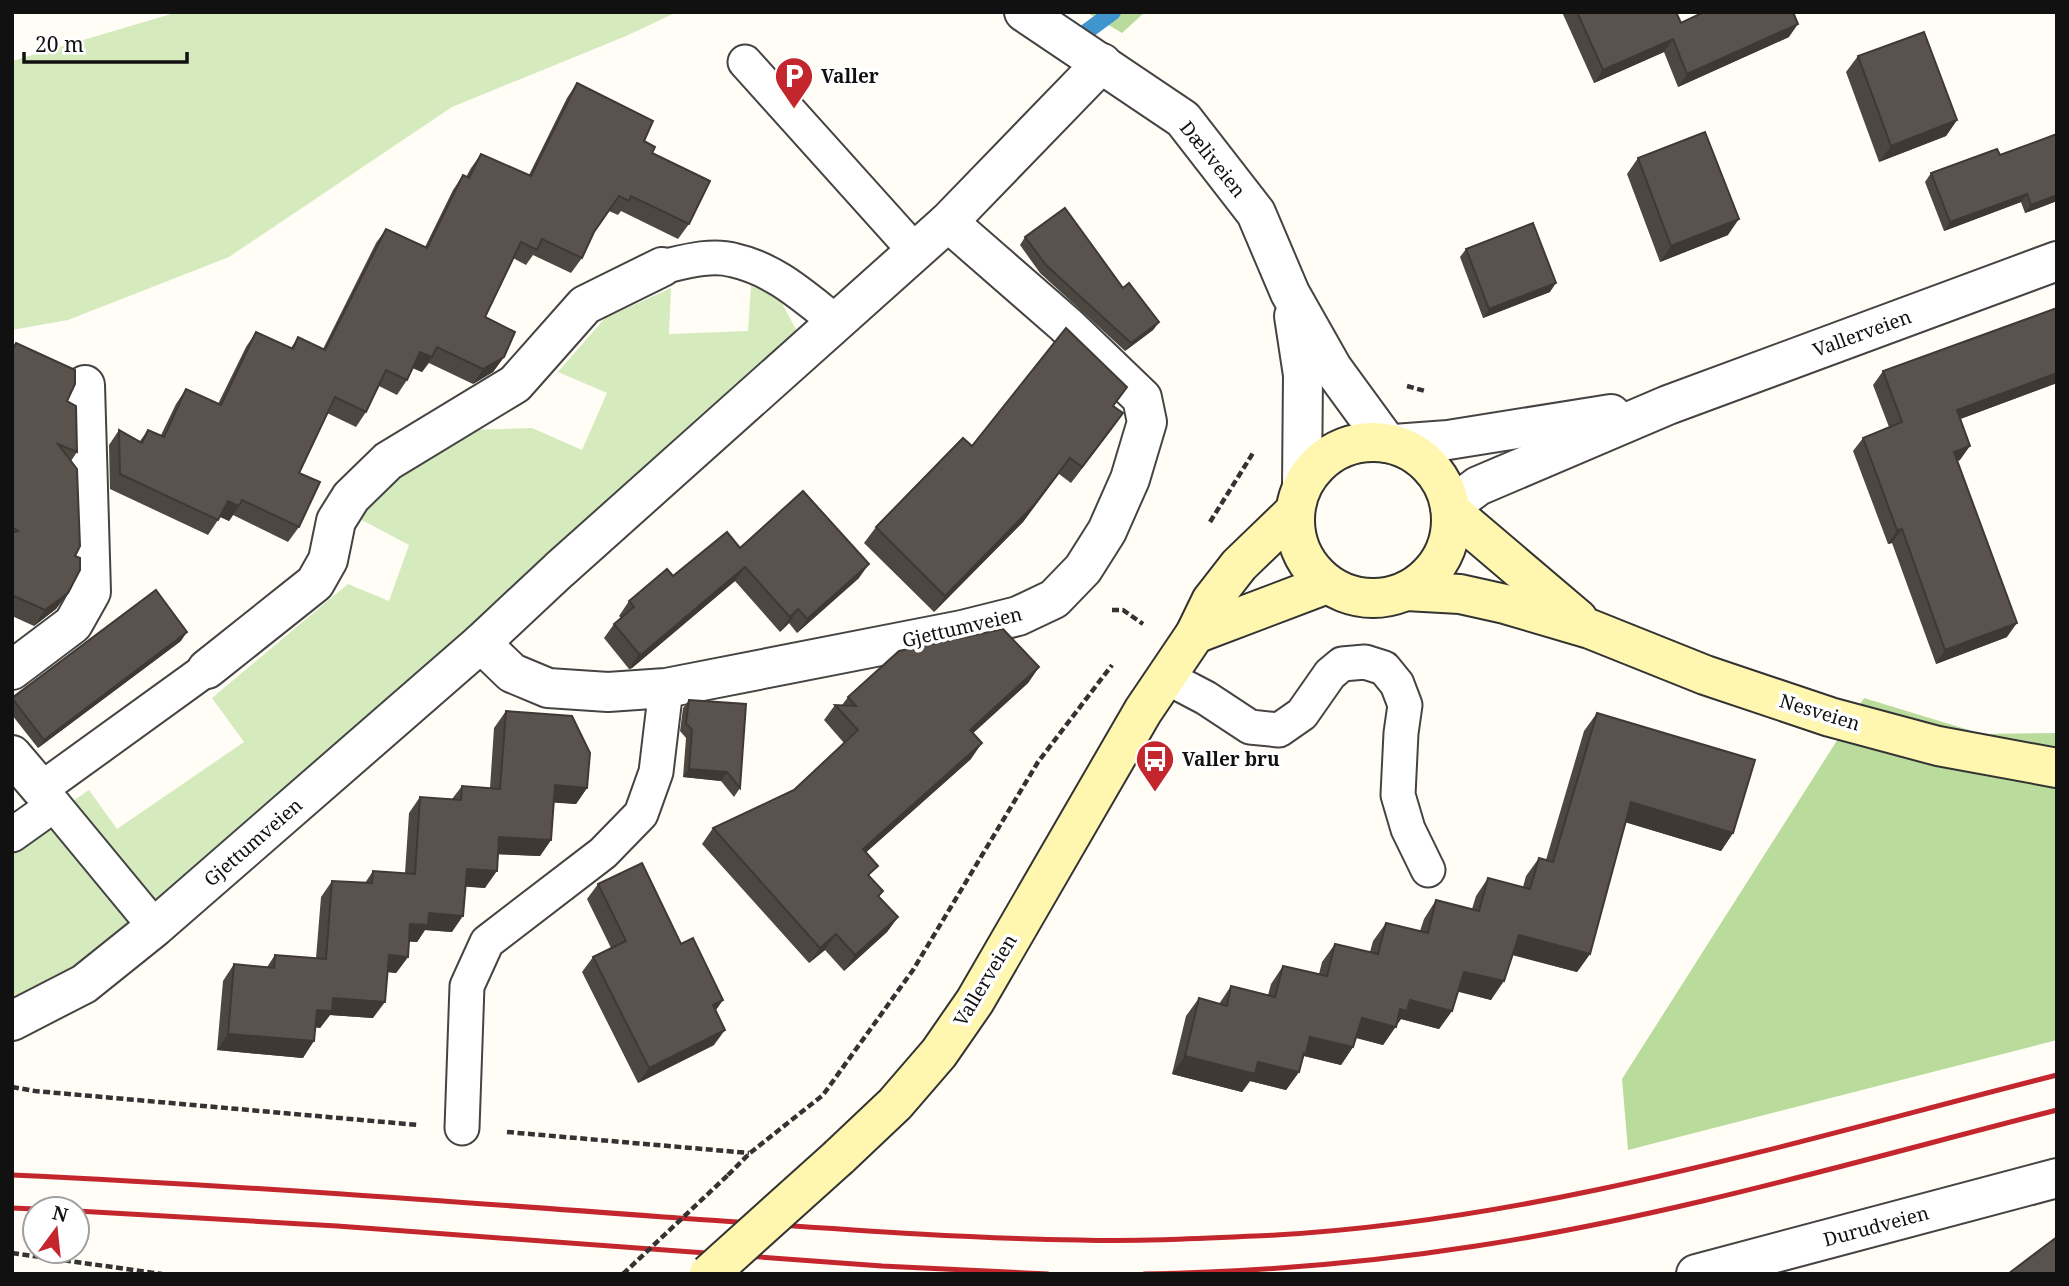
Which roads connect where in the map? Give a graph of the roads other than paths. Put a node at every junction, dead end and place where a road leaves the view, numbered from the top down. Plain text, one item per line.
1 (1024, 12) edge
2 (745, 62) dead end
3 (1102, 64) junction
4 (948, 222) junction
5 (915, 251) junction
6 (2057, 261) edge
7 (663, 267) joint
8 (1290, 293) junction
9 (835, 321) junction
10 (85, 385) dead end
11 (1668, 405) junction
12 (1390, 443) junction
13 (1299, 498) junction
14 (1451, 509) junction
15 (1327, 584) junction
16 (1406, 591) junction
17 (1590, 629) junction
18 (1195, 634) junction
19 (481, 643) junction
20 (207, 669) joint
21 (12, 670) edge
22 (1166, 677) junction
23 (666, 688) junction
24 (12, 755) edge
25 (2057, 768) edge
26 (47, 797) junction
27 (12, 835) edge
28 (1428, 870) dead end
29 (155, 927) junction
30 (12, 1021) edge
31 (462, 1128) road end
32 (2057, 1178) edge
33 (709, 1274) edge
34 (1696, 1274) edge

1 - 3 street, Dæliveien
2 - 5 lane
3 - 4 street, Gjettumveien
3 - 8 street, Dæliveien
4 - 5 street, Gjettumveien
4 - 23 street, Gjettumveien
5 - 9 street, Gjettumveien
6 - 11 street, Vallerveien
7 - 9 lane
7 - 20 street
8 - 12 street, Dæliveien
8 - 13 street, Dæliveien
9 - 19 street, Gjettumveien
10 - 21 street
11 - 12 street, Vallerveien
11 - 14 street, Vallerveien
12 - 13 street
12 - 14 street
13 - 15 street
13 - 18 street, Vallerveien
14 - 16 street
14 - 17 street, Nesveien
15 - 16 street
15 - 18 street
16 - 17 street, Nesveien
17 - 25 street, Nesveien
18 - 22 street, Vallerveien
19 - 23 street, Gjettumveien
19 - 29 street, Gjettumveien
20 - 26 lane
22 - 28 lane
22 - 33 street, Vallerveien, bridge
23 - 31 lane
24 - 26 street
26 - 27 lane
26 - 29 lane
29 - 30 street, Gjettumveien
32 - 34 street, Durudveien

